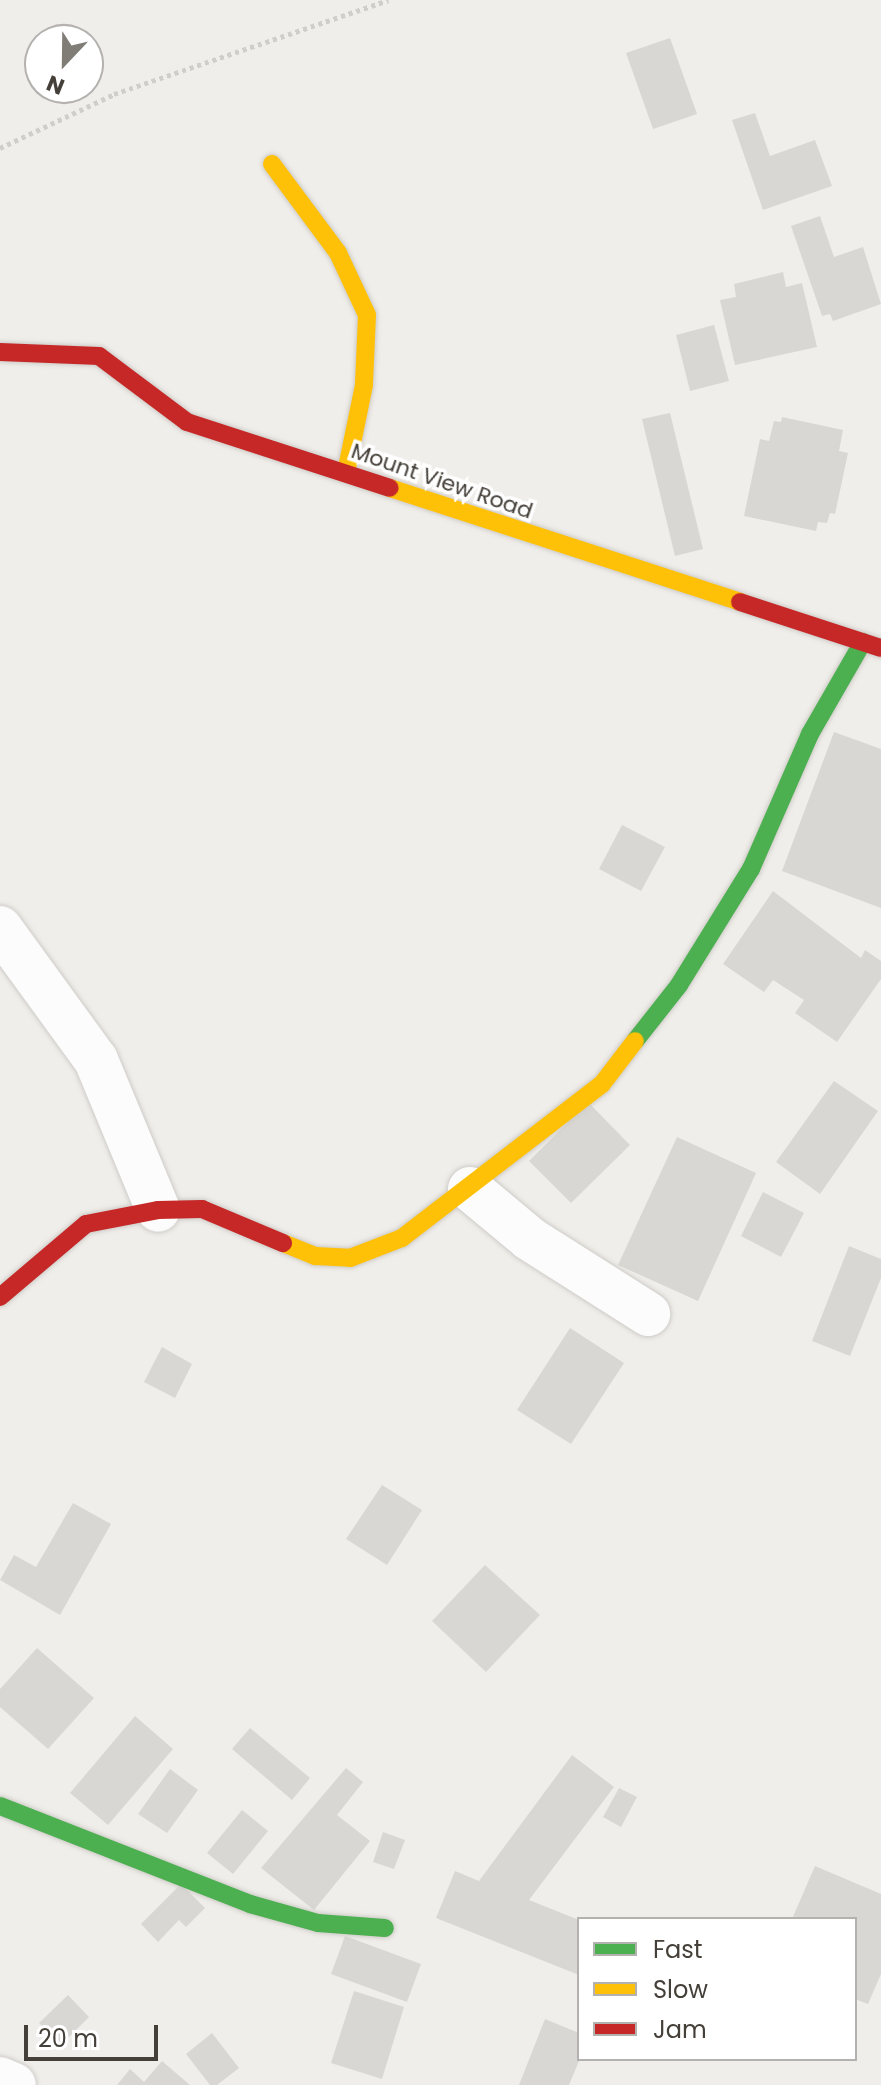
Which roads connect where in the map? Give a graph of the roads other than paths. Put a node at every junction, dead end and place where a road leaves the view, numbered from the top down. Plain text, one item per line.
1 (272, 164) dead end
2 (0, 352) edge
3 (346, 473) junction
4 (872, 645) edge
5 (0, 928) edge
6 (470, 1189) junction
7 (158, 1210) junction
8 (0, 1297) edge
9 (648, 1314) dead end
10 (0, 1806) edge
11 (385, 1928) dead end
12 (0, 2079) edge
13 (14, 2085) edge

1 - 3 street
2 - 3 street, Mount View Road
3 - 4 street, Mount View Road
4 - 6 street
5 - 7 street
6 - 7 street
6 - 9 street
7 - 8 street
10 - 11 street
12 - 13 street

